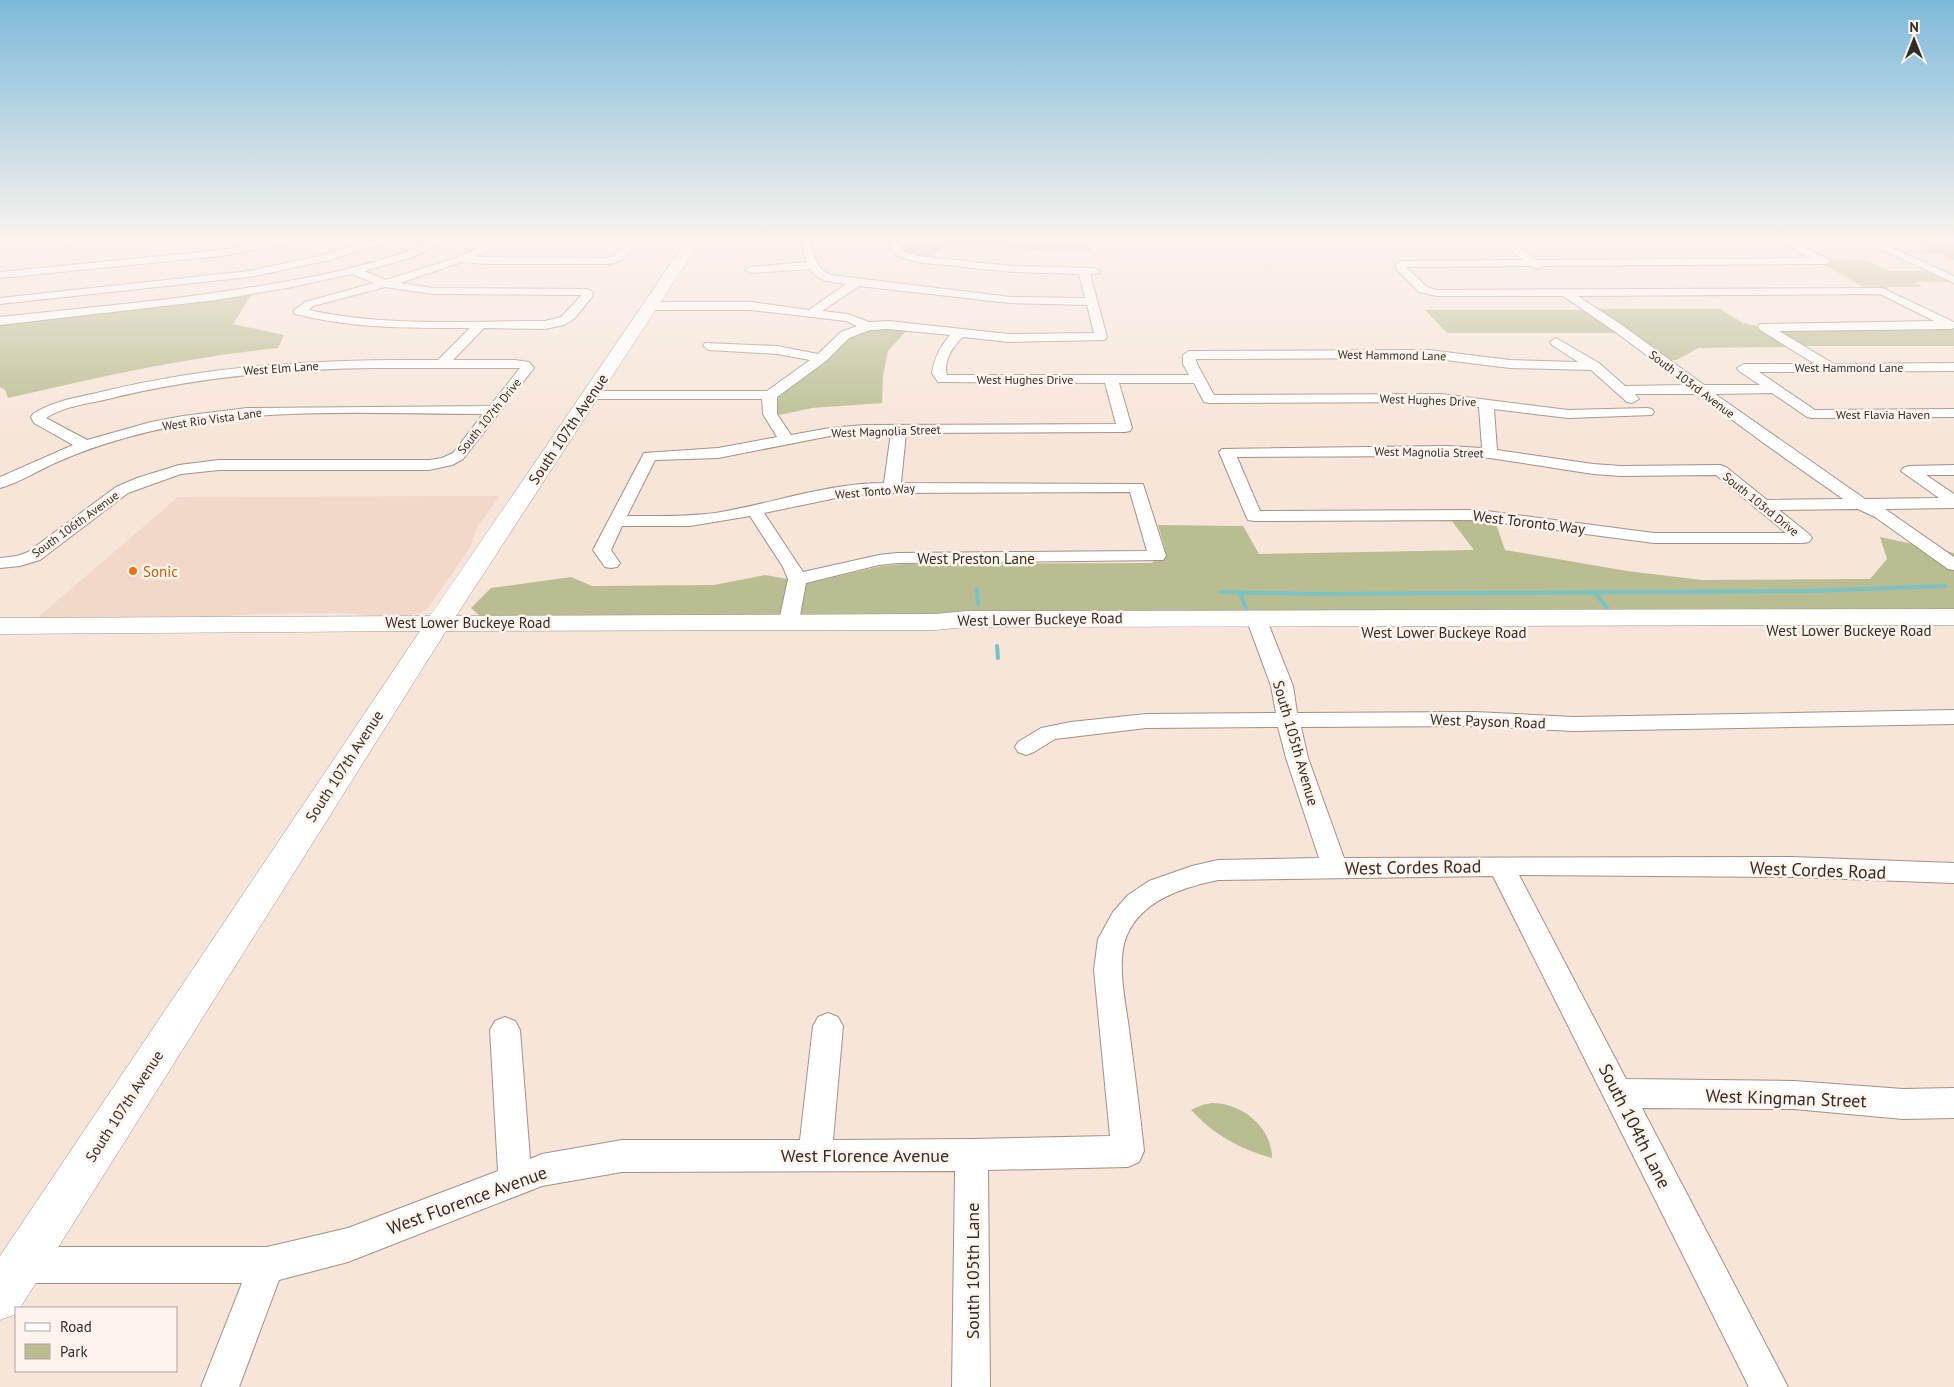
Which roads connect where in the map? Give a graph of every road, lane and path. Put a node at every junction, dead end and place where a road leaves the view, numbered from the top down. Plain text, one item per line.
1 (150, 305) edge
2 (311, 305) edge
3 (580, 305) edge
4 (823, 305) edge
5 (1093, 305) edge
6 (1583, 305) edge
7 (1910, 305) edge
8 (651, 306) joint
9 (812, 313) junction
10 (0, 321) edge
11 (480, 325) junction
12 (1952, 325) edge
13 (868, 326) junction
14 (960, 334) junction
15 (1264, 342) dead end
16 (1556, 342) dead end
17 (710, 346) dead end
18 (1272, 354) junction
19 (821, 358) junction
20 (441, 364) junction
21 (526, 366) joint
22 (1594, 366) junction
23 (1831, 367) junction
24 (1954, 367) edge
25 (1111, 379) junction
26 (1198, 379) junction
27 (1621, 390) junction
28 (1700, 390) junction
29 (1775, 390) junction
30 (591, 395) junction
31 (770, 396) junction
32 (1486, 403) junction
33 (494, 410) junction
34 (1954, 413) edge
35 (899, 429) junction
36 (787, 440) junction
37 (86, 446) junction
38 (1490, 453) junction
39 (179, 470) joint
40 (1720, 470) joint
41 (1954, 470) edge
42 (0, 483) edge
43 (892, 487) junction
44 (1954, 502) edge
45 (1861, 504) junction
46 (1763, 505) junction
47 (754, 510) junction
48 (1254, 516) joint
49 (615, 520) junction
50 (1803, 538) joint
51 (1157, 556) joint
52 (0, 563) edge
53 (611, 563) dead end
54 (1954, 564) edge
55 (1954, 578) edge
56 (797, 579) junction
57 (1954, 617) edge
58 (789, 621) junction
59 (439, 623) junction
60 (1259, 625) junction
61 (0, 626) edge
62 (1954, 630) edge
63 (1954, 718) edge
64 (1288, 722) junction
65 (1026, 746) dead end
66 (1501, 866) junction
67 (1335, 868) junction
68 (1954, 874) edge
69 (828, 1026) dead end
70 (505, 1030) dead end
71 (1618, 1093) junction
72 (1954, 1103) edge
73 (1128, 1151) joint
74 (815, 1155) junction
75 (972, 1155) junction
76 (515, 1181) junction
77 (21, 1265) junction
78 (267, 1265) junction
79 (0, 1297) edge
80 (220, 1387) edge
81 (971, 1387) edge
82 (1769, 1387) edge

1 - 10 street
2 - 11 street
3 - 11 street
4 - 9 street
5 - 14 street
6 - 28 street, South 103rd Avenue
7 - 12 street
8 - 9 street
8 - 30 main road, South 107th Avenue
9 - 13 street
11 - 20 street
12 - 23 street
13 - 14 street
13 - 19 street
14 - 25 street, West Hughes Drive
15 - 18 street
16 - 22 street
17 - 19 street
18 - 22 street, West Hammond Lane
18 - 26 street, West Hammond Lane
19 - 31 street
20 - 21 street, West Elm Lane
20 - 37 street, West Elm Lane
21 - 33 street, South 107th Drive
22 - 27 street
23 - 24 street, West Hammond Lane
23 - 29 street, West Hammond Lane
25 - 26 street, West Hughes Drive
25 - 35 street, West Magnolia Street
26 - 32 street, West Hughes Drive
27 - 28 street
27 - 32 street, West Hughes Drive
28 - 29 street
28 - 45 street, South 103rd Avenue
29 - 34 street, West Flavia Haven
30 - 31 street
30 - 59 main road, South 107th Avenue
31 - 36 street
32 - 38 street
33 - 37 street, West Rio Vista Lane
33 - 39 street, South 107th Drive
35 - 36 street, West Magnolia Street
35 - 43 street
36 - 49 street, West Magnolia Street
37 - 42 street, West Rio Vista Lane
38 - 40 street, West Magnolia Street
38 - 48 street, West Magnolia Street
39 - 52 street, South 106th Avenue
40 - 46 street, South 103rd Drive
41 - 44 street
43 - 47 street, West Tonto Way
43 - 51 street, West Tonto Way
44 - 45 street
45 - 46 street
45 - 54 street, South 103rd Avenue
45 - 55 street, South 103rd Avenue
46 - 50 street, South 103rd Drive
47 - 49 street, West Tonto Way
47 - 56 street
48 - 50 street, West Toronto Way
49 - 53 street
51 - 56 street, West Preston Lane
56 - 58 street
57 - 60 main road, West Lower Buckeye Road
58 - 59 main road, West Lower Buckeye Road
58 - 60 main road, West Lower Buckeye Road
59 - 61 main road, West Lower Buckeye Road
59 - 77 main road, South 107th Avenue
60 - 62 main road, West Lower Buckeye Road
60 - 64 street, South 105th Avenue
63 - 64 street, West Payson Road
64 - 65 street, West Payson Road
64 - 67 street, South 105th Avenue
66 - 67 street, West Cordes Road
66 - 68 street, West Cordes Road
66 - 71 street, South 104th Lane
67 - 73 street, West Cordes Road
69 - 74 street
70 - 76 street
71 - 72 street, West Kingman Street
71 - 82 street, South 104th Lane
73 - 75 street, West Florence Avenue
74 - 75 street, West Florence Avenue
74 - 76 street, West Florence Avenue
75 - 81 street, South 105th Lane
76 - 78 street, West Florence Avenue
77 - 78 street, West Florence Avenue
77 - 79 main road, South 107th Avenue
78 - 80 street

